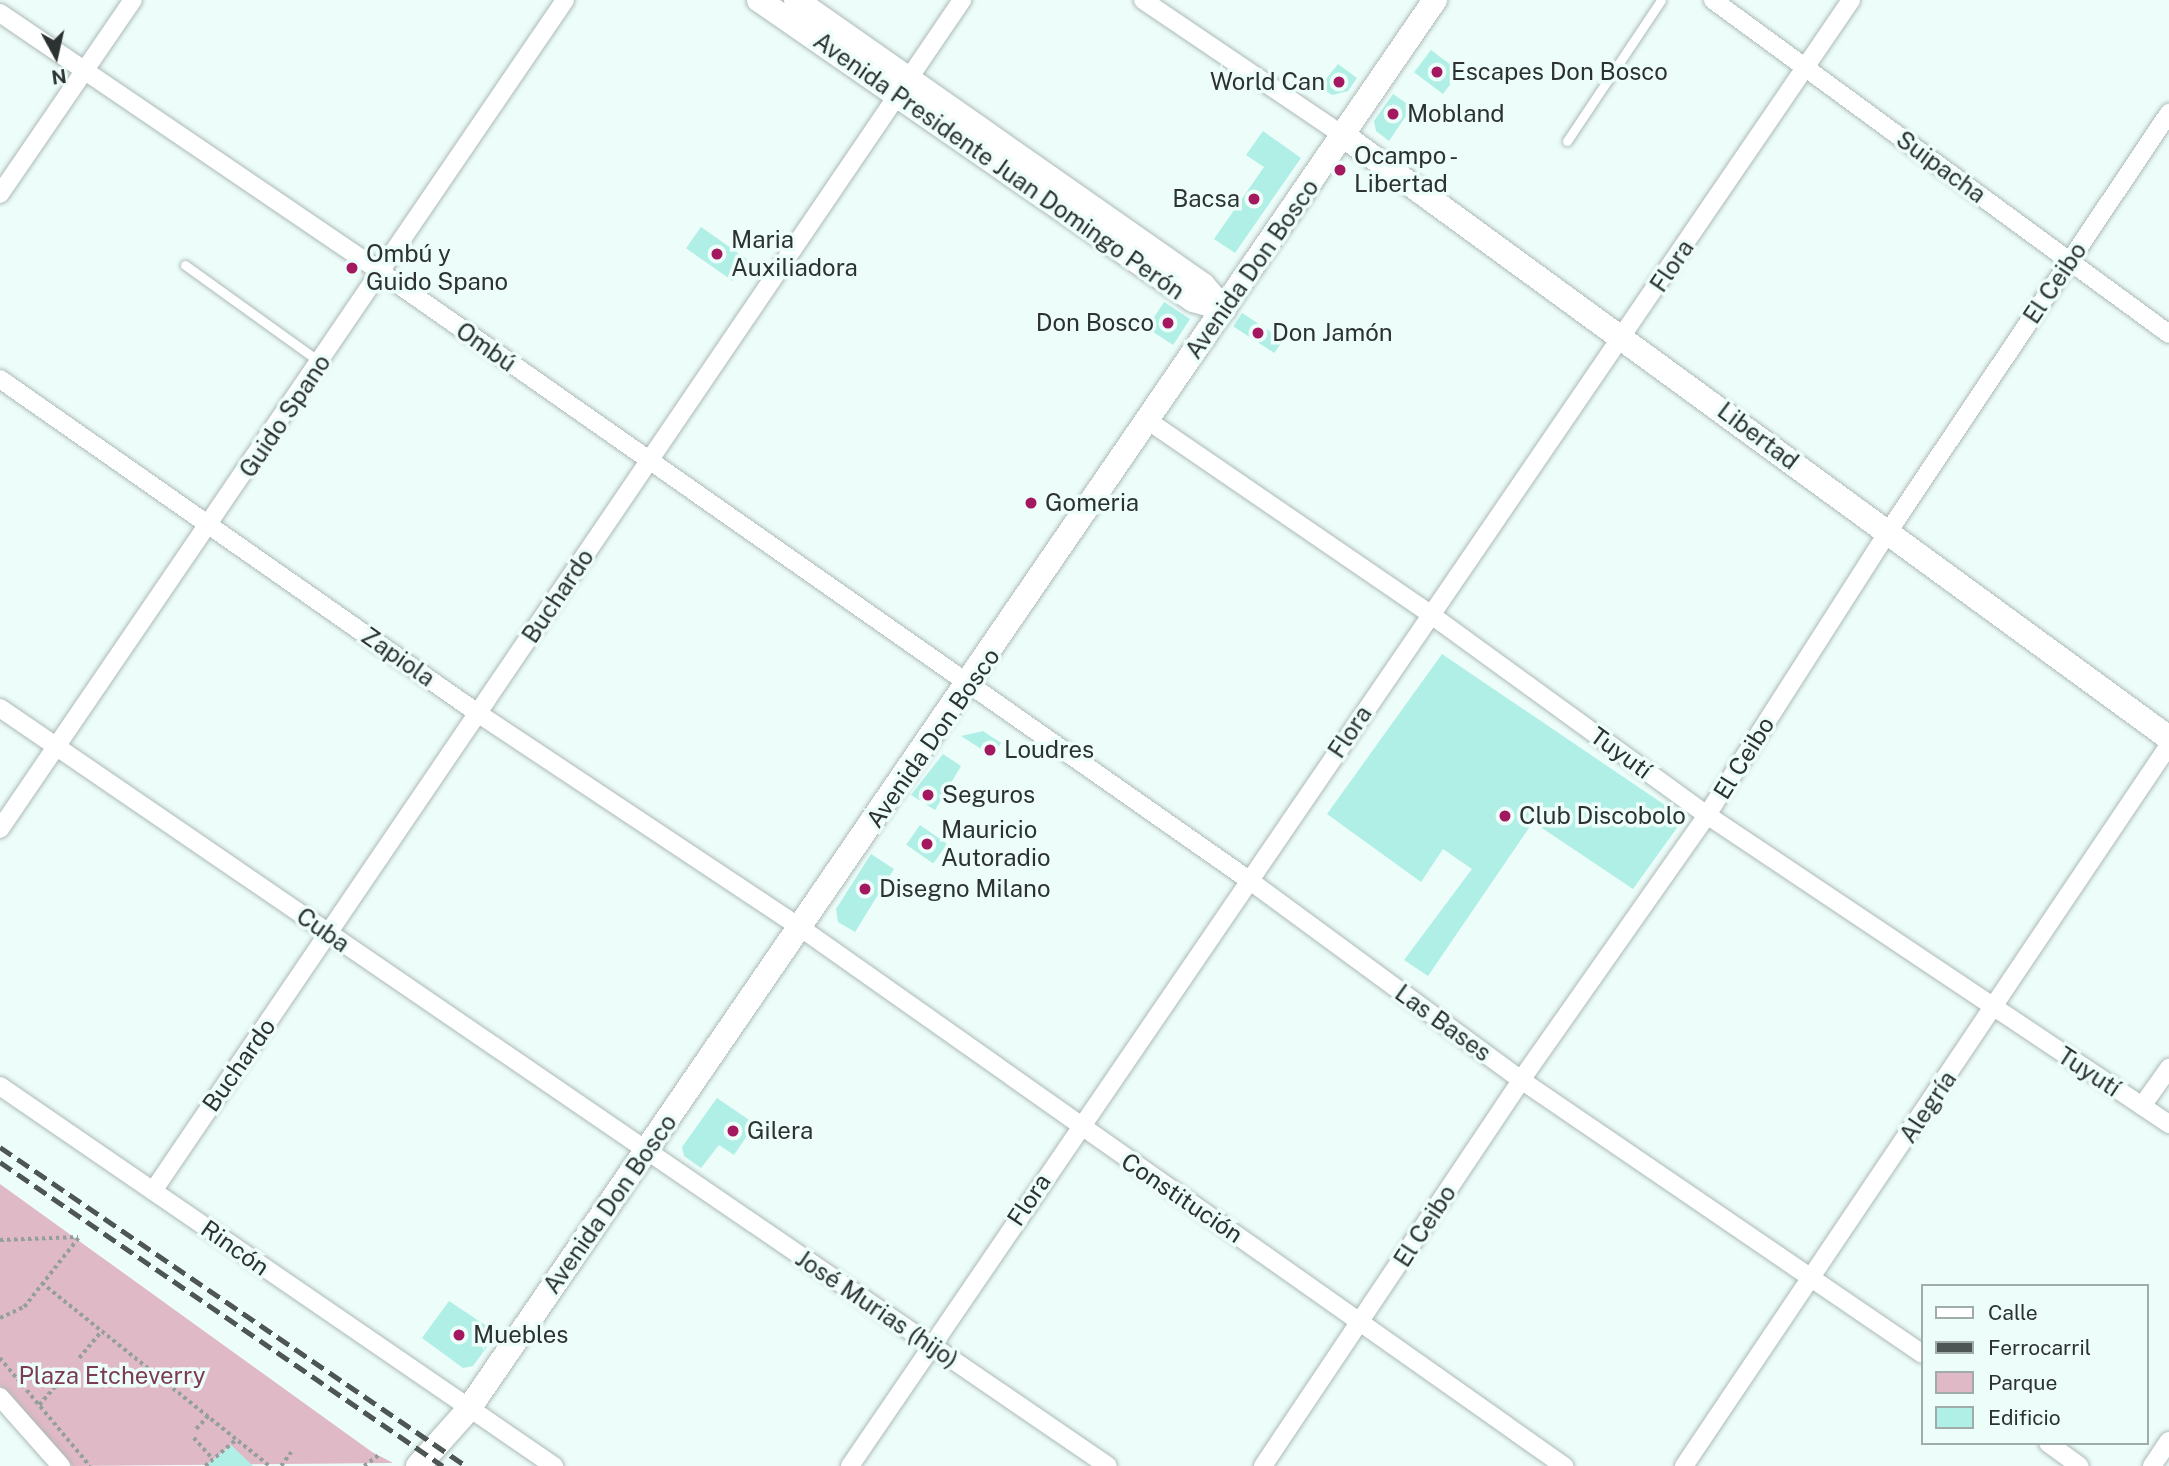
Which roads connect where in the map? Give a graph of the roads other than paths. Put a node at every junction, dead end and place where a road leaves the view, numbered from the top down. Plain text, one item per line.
1 (133, 0) edge
2 (565, 0) edge
3 (759, 0) edge
4 (796, 0) edge
5 (962, 0) edge
6 (1143, 0) edge
7 (1435, 0) edge
8 (1661, 0) edge
9 (1713, 0) edge
10 (1851, 0) edge
11 (0, 13) edge
12 (1805, 67) junction
13 (84, 71) junction
14 (903, 87) junction
15 (2169, 113) edge
16 (1344, 136) junction
17 (1567, 141) dead end
18 (0, 194) edge
19 (2070, 262) junction
20 (185, 265) dead end
21 (382, 273) junction
22 (1224, 309) junction
23 (2169, 334) edge
24 (1625, 337) junction
25 (321, 363) junction
26 (0, 379) edge
27 (1147, 420) junction
28 (648, 461) junction
29 (211, 525) junction
30 (1888, 532) junction
31 (1430, 614) junction
32 (969, 686) junction
33 (0, 708) edge
34 (479, 714) junction
35 (2169, 738) edge
36 (2169, 745) edge
37 (58, 748) junction
38 (1707, 815) junction
39 (0, 829) edge
40 (1249, 880) junction
41 (801, 928) junction
42 (329, 934) junction
43 (1994, 1011) junction
44 (2169, 1068) edge
45 (1521, 1080) junction
46 (0, 1086) edge
47 (2142, 1106) junction
48 (2169, 1124) edge
49 (1078, 1127) junction
50 (646, 1153) junction
51 (153, 1191) junction
52 (1813, 1276) junction
53 (1362, 1321) junction
54 (931, 1344) junction
55 (1920, 1353) edge
56 (0, 1397) edge
57 (468, 1410) junction
58 (2169, 1441) edge
59 (2051, 1445) edge
60 (61, 1466) edge
61 (418, 1466) edge
62 (555, 1466) edge
63 (850, 1466) edge
64 (1108, 1466) edge
65 (1263, 1466) edge
66 (1563, 1466) edge
67 (1684, 1466) edge
68 (2080, 1466) edge
69 (2152, 1466) edge

1 - 13 street
2 - 21 street, Guido Spano
3 - 14 main road, Avenida Presidente Juan Domingo Perón
4 - 14 main road, Avenida Presidente Juan Domingo Perón
5 - 14 street, Buchardo
6 - 16 street
7 - 16 main road, Avenida Don Bosco
8 - 17 lane
9 - 12 street, Suipacha
10 - 12 street, Flora
11 - 13 street, Ombú
12 - 19 street, Suipacha
12 - 24 street, Flora
13 - 18 street
13 - 21 street, Ombú
14 - 22 main road, Avenida Presidente Juan Domingo Perón
14 - 28 street, Buchardo
15 - 19 street, El Ceibo
16 - 22 main road, Avenida Don Bosco
16 - 24 main road, Libertad
19 - 23 street, Suipacha
19 - 30 street, El Ceibo
20 - 25 lane
21 - 25 street, Guido Spano
21 - 28 street, Ombú
22 - 27 main road, Avenida Don Bosco
24 - 30 main road, Libertad
24 - 31 street, Flora
25 - 29 street, Guido Spano
26 - 29 street, Zapiola
27 - 31 street, Tuyutí
27 - 32 main road, Avenida Don Bosco
28 - 32 street, Ombú
28 - 34 street, Buchardo
29 - 34 street, Zapiola
29 - 37 street, Guido Spano
30 - 35 main road, Libertad
30 - 38 street, El Ceibo
31 - 38 street, Tuyutí
31 - 40 street, Flora
32 - 40 street, Las Bases
32 - 41 main road, Avenida Don Bosco
33 - 37 street, Cuba
34 - 41 street, Zapiola
34 - 42 street, Buchardo
36 - 43 street, Alegría
37 - 39 street, Guido Spano
37 - 42 street, Cuba
38 - 43 street, Tuyutí
38 - 45 street, El Ceibo
40 - 45 street, Las Bases
40 - 49 street, Flora
41 - 49 street, Constitución
41 - 50 main road, Avenida Don Bosco
42 - 50 street, Cuba
42 - 51 street, Buchardo
43 - 47 street, Tuyutí
43 - 52 street, Alegría
44 - 47 street
45 - 52 street, Las Bases
45 - 53 street, El Ceibo
46 - 51 street, Rincón
47 - 48 street, Tuyutí
49 - 53 street, Constitución
49 - 54 street, Flora
50 - 54 street, José Murias (hijo)
50 - 57 main road, Avenida Don Bosco
51 - 57 street, Rincón
52 - 55 street, Las Bases
52 - 67 street, Alegría
53 - 65 street, El Ceibo
53 - 66 street, Constitución
54 - 63 street, Flora
54 - 64 street, José Murias (hijo)
56 - 60 street
57 - 61 main road, Avenida Don Bosco
57 - 62 street, Rincón
58 - 69 street
59 - 68 street

